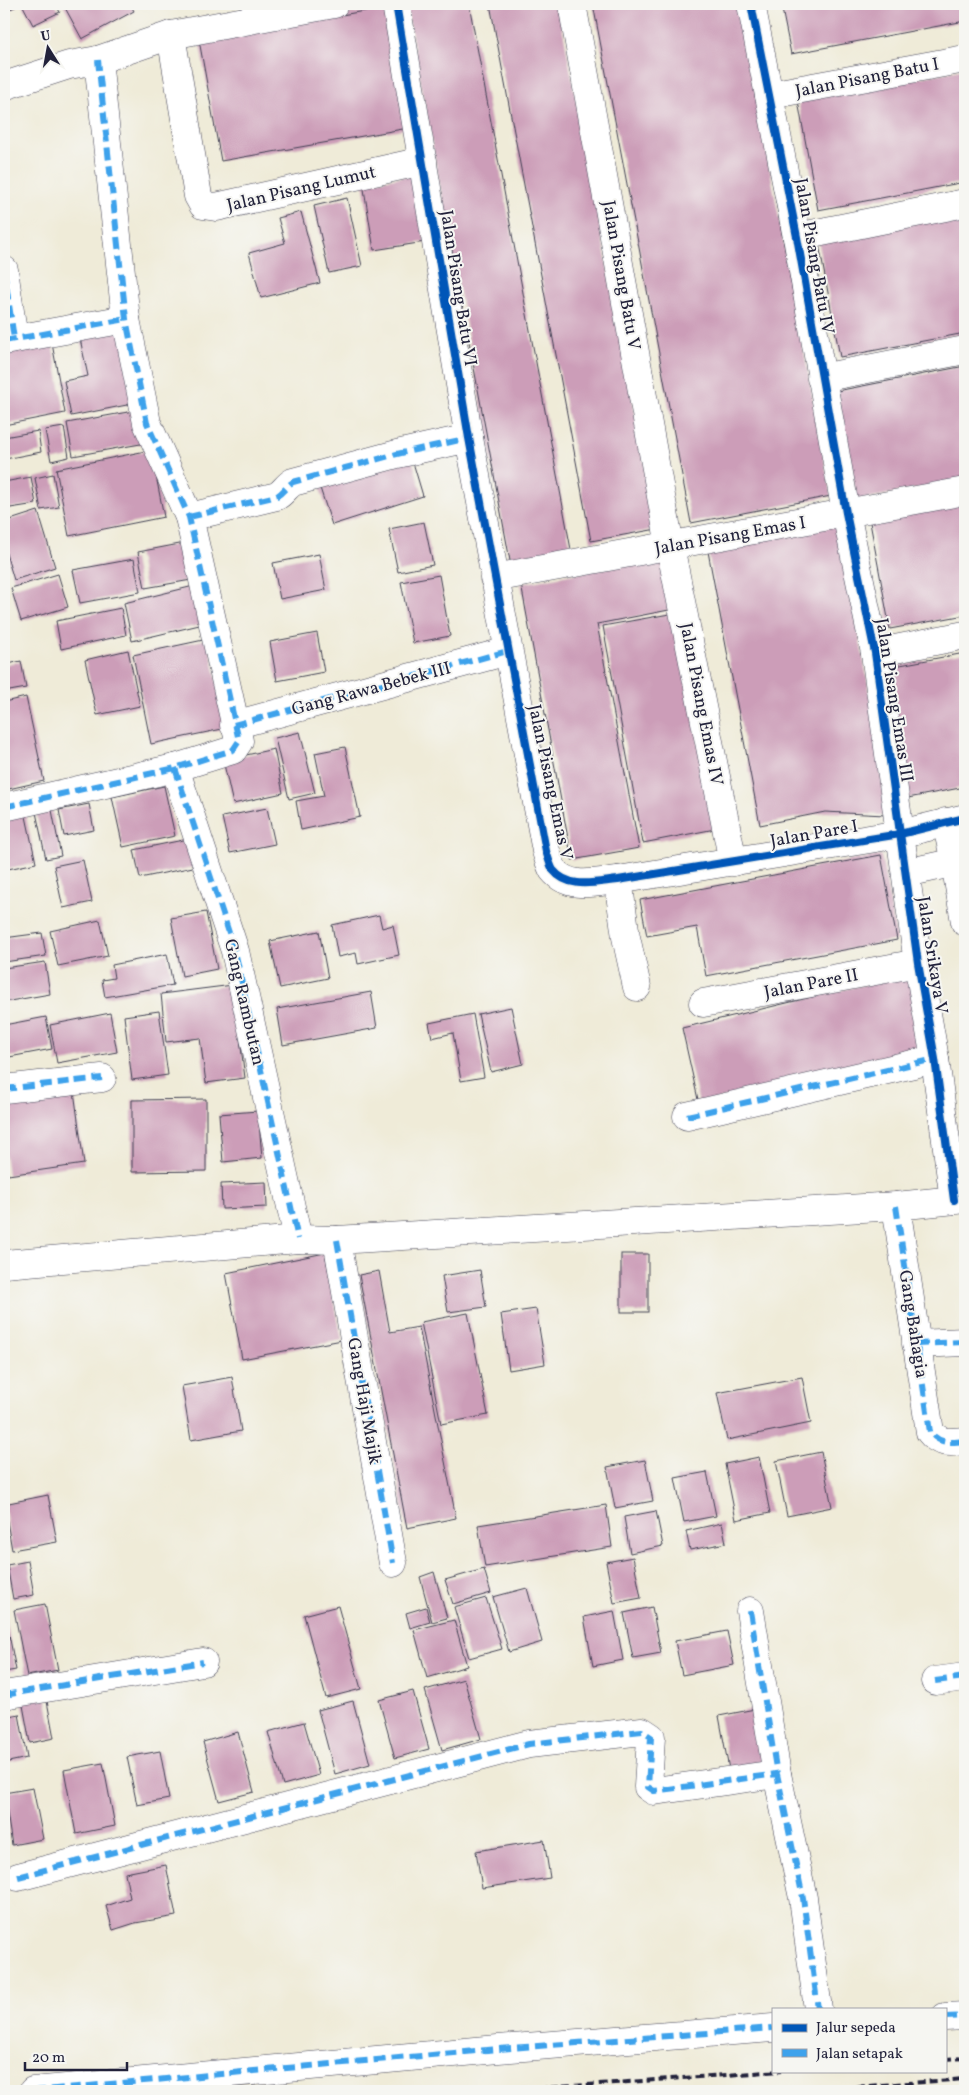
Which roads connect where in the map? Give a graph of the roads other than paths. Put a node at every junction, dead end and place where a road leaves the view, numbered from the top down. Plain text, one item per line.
1 (334, 4) edge
2 (396, 4) edge
3 (572, 4) edge
4 (751, 4) edge
5 (170, 35) junction
6 (965, 59) edge
7 (98, 60) junction
8 (4, 86) edge
9 (769, 95) junction
10 (423, 161) junction
11 (965, 203) edge
12 (797, 236) junction
13 (4, 270) edge
14 (126, 319) junction
15 (9, 340) edge
16 (965, 350) edge
17 (822, 378) junction
18 (469, 438) junction
19 (965, 491) edge
20 (846, 513) junction
21 (189, 517) junction
22 (670, 546) junction
23 (494, 578) junction
24 (965, 635) edge
25 (508, 651) junction
26 (875, 653) junction
27 (234, 725) junction
28 (176, 768) junction
29 (4, 807) edge
30 (956, 820) edge
31 (900, 834) junction
32 (960, 861) edge
33 (733, 862) junction
34 (906, 874) junction
35 (618, 880) junction
36 (965, 922) edge
37 (918, 963) junction
38 (637, 987) dead end
39 (703, 1003) dead end
40 (935, 1059) junction
41 (102, 1078) dead end
42 (4, 1088) edge
43 (687, 1116) dead end
44 (960, 1199) edge
45 (896, 1206) junction
46 (298, 1239) junction
47 (337, 1240) junction
48 (4, 1264) edge
49 (965, 1342) edge
50 (916, 1344) junction
51 (965, 1441) edge
52 (393, 1563) dead end
53 (750, 1611) dead end
54 (203, 1662) dead end
55 (965, 1676) edge
56 (935, 1681) dead end
57 (4, 1695) edge
58 (777, 1774) junction
59 (18, 1877) dead end
60 (818, 2008) edge
61 (965, 2016) edge
62 (946, 2017) edge
63 (772, 2028) edge
64 (33, 2091) edge

1 - 5 street
2 - 10 street, Jalan Pisang Batu VI
3 - 22 street, Jalan Pisang Batu V
4 - 9 street, Jalan Pisang Batu IV
5 - 7 street
5 - 10 street, Jalan Pisang Lumut
6 - 9 street, Jalan Pisang Batu I
7 - 8 street
7 - 14 street
9 - 12 street, Jalan Pisang Batu IV
10 - 18 street, Jalan Pisang Batu VI
11 - 12 street
12 - 17 street, Jalan Pisang Batu IV
13 - 15 street
14 - 15 street
14 - 21 street
16 - 17 street
17 - 20 street, Jalan Pisang Batu IV
18 - 21 street
18 - 23 street, Jalan Pisang Batu VI
19 - 20 street, Jalan Pisang Emas I
20 - 22 street, Jalan Pisang Emas I
20 - 26 street, Jalan Pisang Emas III
21 - 27 street
22 - 23 street, Jalan Pisang Emas I
22 - 33 street, Jalan Pisang Emas IV
23 - 25 street, Jalan Pisang Emas V
24 - 26 street
25 - 27 street, Gang Rawa Bebek III
25 - 35 street, Jalan Pisang Emas V
26 - 31 street, Jalan Pisang Emas III
27 - 28 street
28 - 29 street
28 - 46 street, Gang Rambutan
30 - 31 street, Jalan Pare I
30 - 32 street, Jalan Srikaya V
31 - 33 street, Jalan Pare I
31 - 34 street, Jalan Srikaya V
32 - 34 street
32 - 36 street, Jalan Srikaya V
33 - 35 street, Jalan Pisang Emas V
34 - 37 street, Jalan Srikaya V
35 - 38 street
37 - 39 street, Jalan Pare II
37 - 40 street, Jalan Srikaya V
40 - 43 street
40 - 44 street, Jalan Srikaya V
41 - 42 street
44 - 45 street
45 - 47 street
45 - 50 street, Gang Bahagia
46 - 47 street
46 - 48 street
47 - 52 street, Gang Haji Majik
49 - 50 street
50 - 51 street, Gang Bahagia
53 - 58 street
54 - 57 street
55 - 56 street
58 - 59 street
58 - 60 street
61 - 62 street
63 - 64 street

